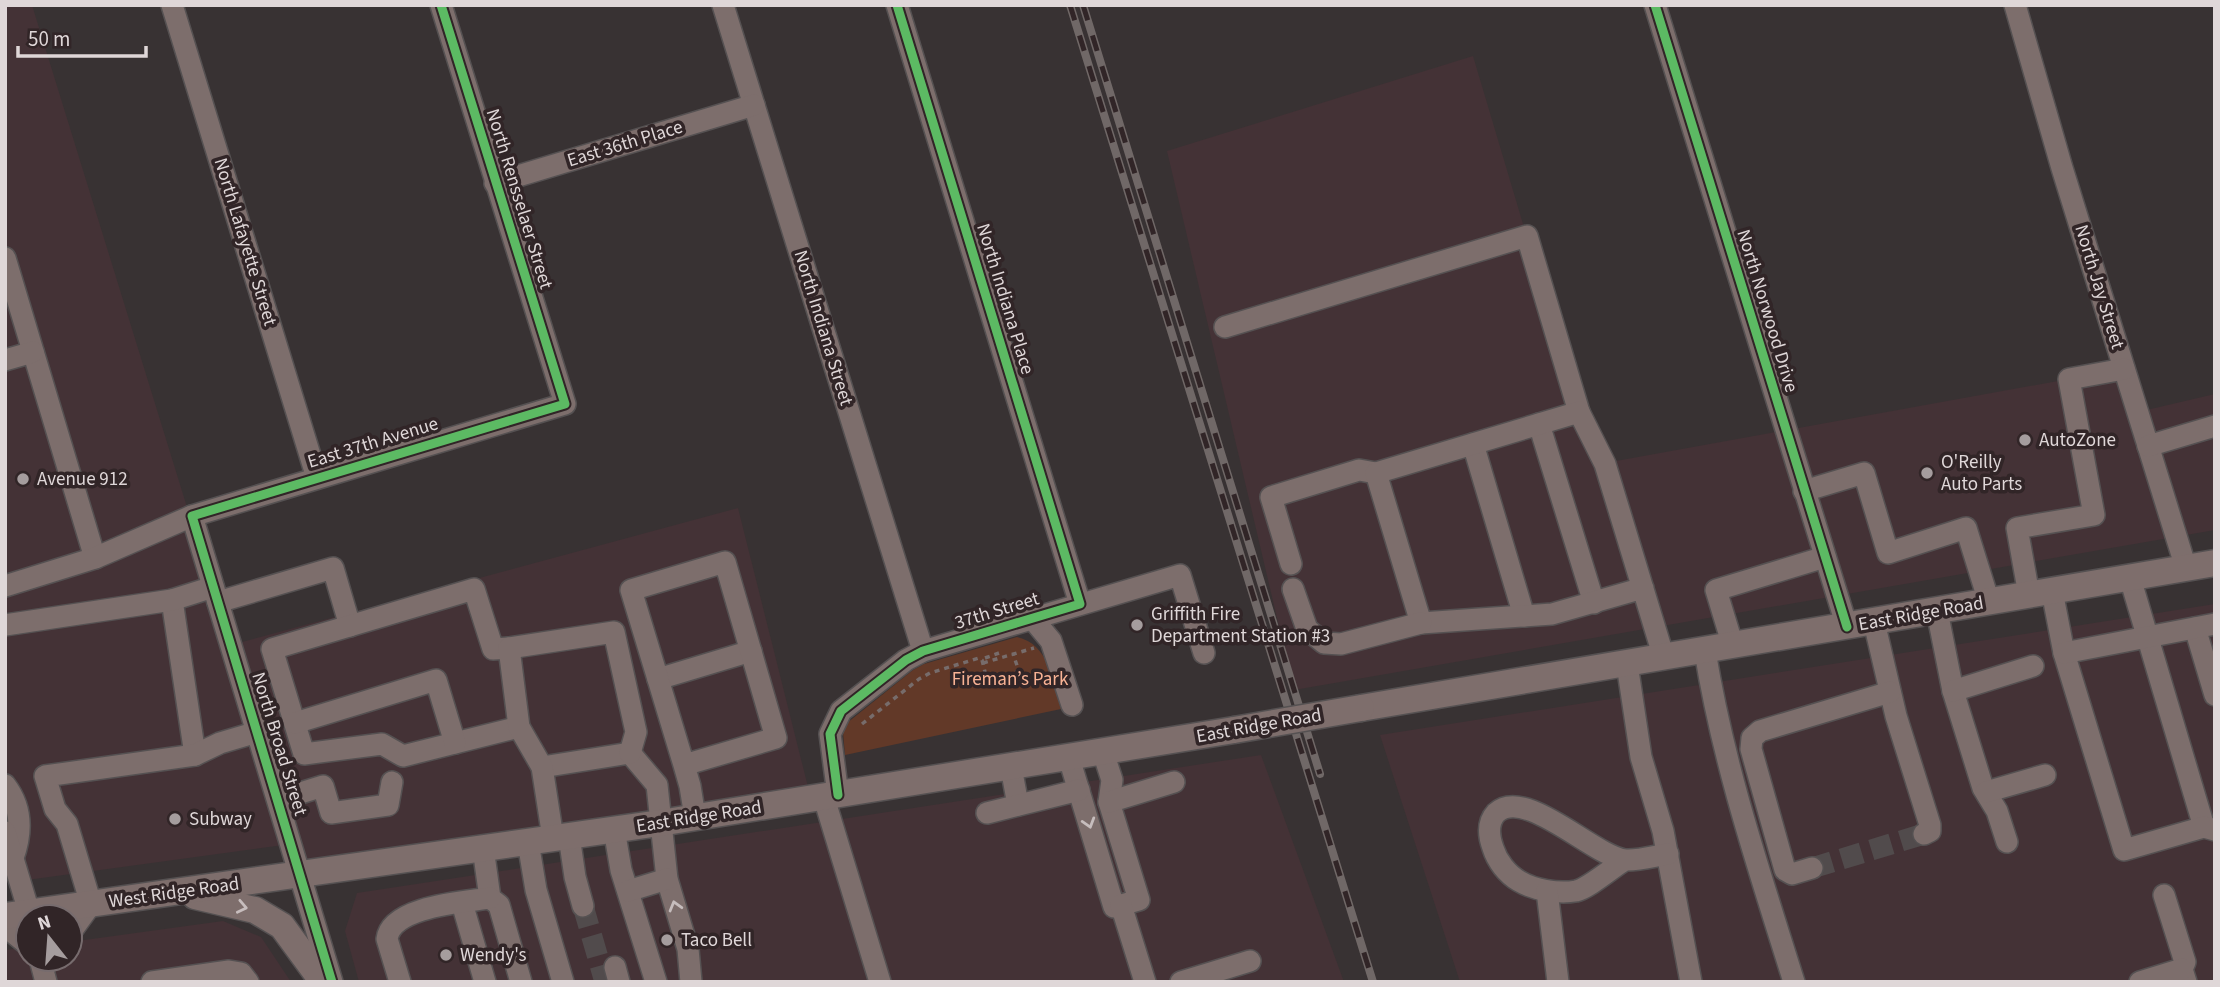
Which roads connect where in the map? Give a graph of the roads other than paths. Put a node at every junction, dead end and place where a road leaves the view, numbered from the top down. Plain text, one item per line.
1 (172, 5) edge
2 (441, 5) edge
3 (723, 5) edge
4 (897, 5) edge
5 (1655, 5) edge
6 (2014, 5) edge
7 (754, 105) junction
8 (495, 183) junction
9 (5, 258) edge
10 (1226, 327) dead end
11 (33, 352) junction
12 (5, 360) edge
13 (2124, 369) junction
14 (565, 404) joint
15 (1579, 412) junction
16 (1539, 424) junction
17 (2215, 426) edge
18 (1473, 444) junction
19 (2148, 446) junction
20 (1376, 472) junction
21 (317, 478) junction
22 (1804, 491) junction
23 (192, 516) junction
24 (1825, 557) junction
25 (94, 558) junction
26 (2215, 563) edge
27 (1291, 564) dead end
28 (2186, 568) junction
29 (2130, 578) junction
30 (5, 586) edge
31 (1643, 588) junction
32 (1293, 589) dead end
33 (2040, 593) junction
34 (216, 595) junction
35 (172, 600) junction
36 (1989, 602) junction
37 (1594, 603) junction
38 (1080, 604) junction
39 (1937, 611) junction
40 (1524, 616) junction
41 (1032, 618) junction
42 (1874, 622) junction
43 (1421, 623) junction
44 (5, 625) edge
45 (350, 626) junction
46 (2205, 626) edge
47 (1847, 627) junction
48 (2148, 637) junction
49 (1733, 646) junction
50 (509, 648) junction
51 (751, 651) junction
52 (923, 651) junction
53 (1705, 651) junction
54 (1204, 653) dead end
55 (2064, 653) junction
56 (1664, 658) junction
57 (1627, 664) junction
58 (2033, 666) dead end
59 (658, 680) junction
60 (1953, 691) junction
61 (1890, 692) junction
62 (2215, 695) edge
63 (1072, 705) dead end
64 (293, 717) junction
65 (255, 727) junction
66 (519, 727) junction
67 (456, 743) junction
68 (1103, 752) junction
69 (630, 753) junction
70 (195, 755) junction
71 (1069, 758) junction
72 (684, 765) junction
73 (542, 766) junction
74 (1011, 767) junction
75 (2045, 775) dead end
76 (392, 782) dead end
77 (1174, 782) dead end
78 (5, 785) edge
79 (1079, 790) junction
80 (1986, 792) junction
81 (831, 797) junction
82 (278, 800) junction
83 (1109, 803) junction
84 (1018, 805) junction
85 (987, 813) dead end
86 (695, 817) junction
87 (660, 823) junction
88 (2210, 828) edge
89 (614, 829) junction
90 (1924, 834) dead end
91 (550, 838) junction
92 (8, 842) edge
93 (2007, 842) dead end
94 (483, 848) junction
95 (1668, 854) junction
96 (1625, 860) junction
97 (1812, 868) tunnel mouth
98 (301, 875) junction
99 (667, 879) junction
100 (628, 891) junction
101 (1547, 891) junction
102 (176, 892) junction
103 (2164, 895) dead end
104 (490, 898) junction
105 (586, 899) tunnel mouth
106 (16, 903) edge
107 (462, 903) junction
108 (91, 904) junction
109 (84, 905) edge
110 (1121, 905) junction
111 (84, 914) edge
112 (1250, 961) dead end
113 (2184, 975) edge
114 (152, 982) edge
115 (248, 982) edge
116 (323, 982) edge
117 (332, 982) edge
118 (400, 982) edge
119 (485, 982) edge
120 (521, 982) edge
121 (563, 982) edge
122 (656, 982) edge
123 (691, 982) edge
124 (880, 982) edge
125 (1144, 982) edge
126 (1181, 982) edge
127 (1558, 982) edge
128 (1691, 982) edge
129 (1794, 982) edge
130 (2140, 982) edge

1 - 21 street, North Lafayette Street
2 - 8 street, North Rensselaer Street
3 - 7 street, North Indiana Street
4 - 38 street, North Indiana Place
5 - 22 street, North Norwood Drive
6 - 13 street, North Jay Street
7 - 8 street, East 36th Place
7 - 52 street, North Indiana Street
8 - 14 street, North Rensselaer Street
9 - 11 street
10 - 15 street
11 - 12 street
11 - 25 street
13 - 19 street, North Jay Street
13 - 33 street
14 - 21 street, East 37th Avenue
15 - 16 street
15 - 31 street
16 - 18 street
16 - 37 street
17 - 19 street
18 - 20 street
18 - 40 street
19 - 28 street, North Jay Street
20 - 27 street
20 - 43 street
21 - 23 street, East 37th Avenue
22 - 24 street, North Norwood Drive
22 - 36 street
23 - 25 street, East 37th Avenue
23 - 34 street, North Broad Street
24 - 47 street, North Norwood Drive
24 - 49 street
25 - 30 street, East 37th Avenue
26 - 28 main road, East Ridge Road
28 - 29 main road, East Ridge Road
29 - 33 main road, East Ridge Road
29 - 48 street
31 - 37 street
31 - 56 street
32 - 43 street
33 - 36 main road, East Ridge Road
33 - 55 street
34 - 35 street
34 - 45 street
34 - 65 street, North Broad Street
35 - 44 street
35 - 70 street
36 - 39 main road, East Ridge Road
37 - 40 street
38 - 41 street, 37th Street
38 - 54 street, 37th Street
39 - 42 main road, East Ridge Road
39 - 60 street
40 - 43 street
41 - 52 street, 37th Street
41 - 63 street
42 - 47 main road, East Ridge Road
42 - 61 street
45 - 50 street
45 - 64 street
46 - 48 street
46 - 62 street
47 - 49 main road, East Ridge Road
48 - 55 street
48 - 88 street
49 - 53 main road, East Ridge Road
50 - 66 street
50 - 69 street
51 - 59 street
51 - 59 street
51 - 72 street
52 - 81 street, 37th Street
53 - 56 main road, East Ridge Road
53 - 129 street
55 - 88 street
56 - 57 main road, East Ridge Road
57 - 68 main road, East Ridge Road, bridge
57 - 95 street
58 - 60 street
59 - 72 street
60 - 80 street
61 - 90 street
61 - 97 street
64 - 65 street
64 - 67 street
64 - 67 street
65 - 70 street
65 - 82 street, North Broad Street
66 - 67 street
66 - 73 street
68 - 71 main road, East Ridge Road
68 - 83 street
69 - 73 street
69 - 87 street
70 - 108 street
71 - 74 main road, East Ridge Road
71 - 79 street
72 - 86 street
73 - 91 street
74 - 81 main road, East Ridge Road
74 - 84 street
75 - 80 street
76 - 82 street
77 - 83 street
78 - 92 street
79 - 84 street
79 -> 110 street
80 - 93 street
81 - 86 main road, East Ridge Road
81 - 124 street
82 - 98 street, North Broad Street
83 - 110 street
84 - 85 street
86 - 87 main road, East Ridge Road
87 - 89 main road, East Ridge Road
87 - 99 street
89 - 91 main road, East Ridge Road
89 - 100 street
91 - 94 main road, East Ridge Road
91 - 105 street
91 - 121 street
92 - 106 street
94 - 98 main road, East Ridge Road
94 - 104 street
95 - 96 street
95 - 128 street
96 - 101 street
96 - 101 street
98 - 102 main road, West Ridge Road
98 - 117 street, North Broad Street
99 - 100 street
123 -> 99 street
100 - 122 street
101 - 127 street
102 - 108 main road, West Ridge Road
102 -> 116 main road
103 - 113 street
104 - 107 street
104 - 120 street
107 - 118 street
107 - 119 street
108 - 109 main road, West Ridge Road
108 - 111 street
110 - 125 street
112 - 126 street
113 - 130 street
114 - 115 street

